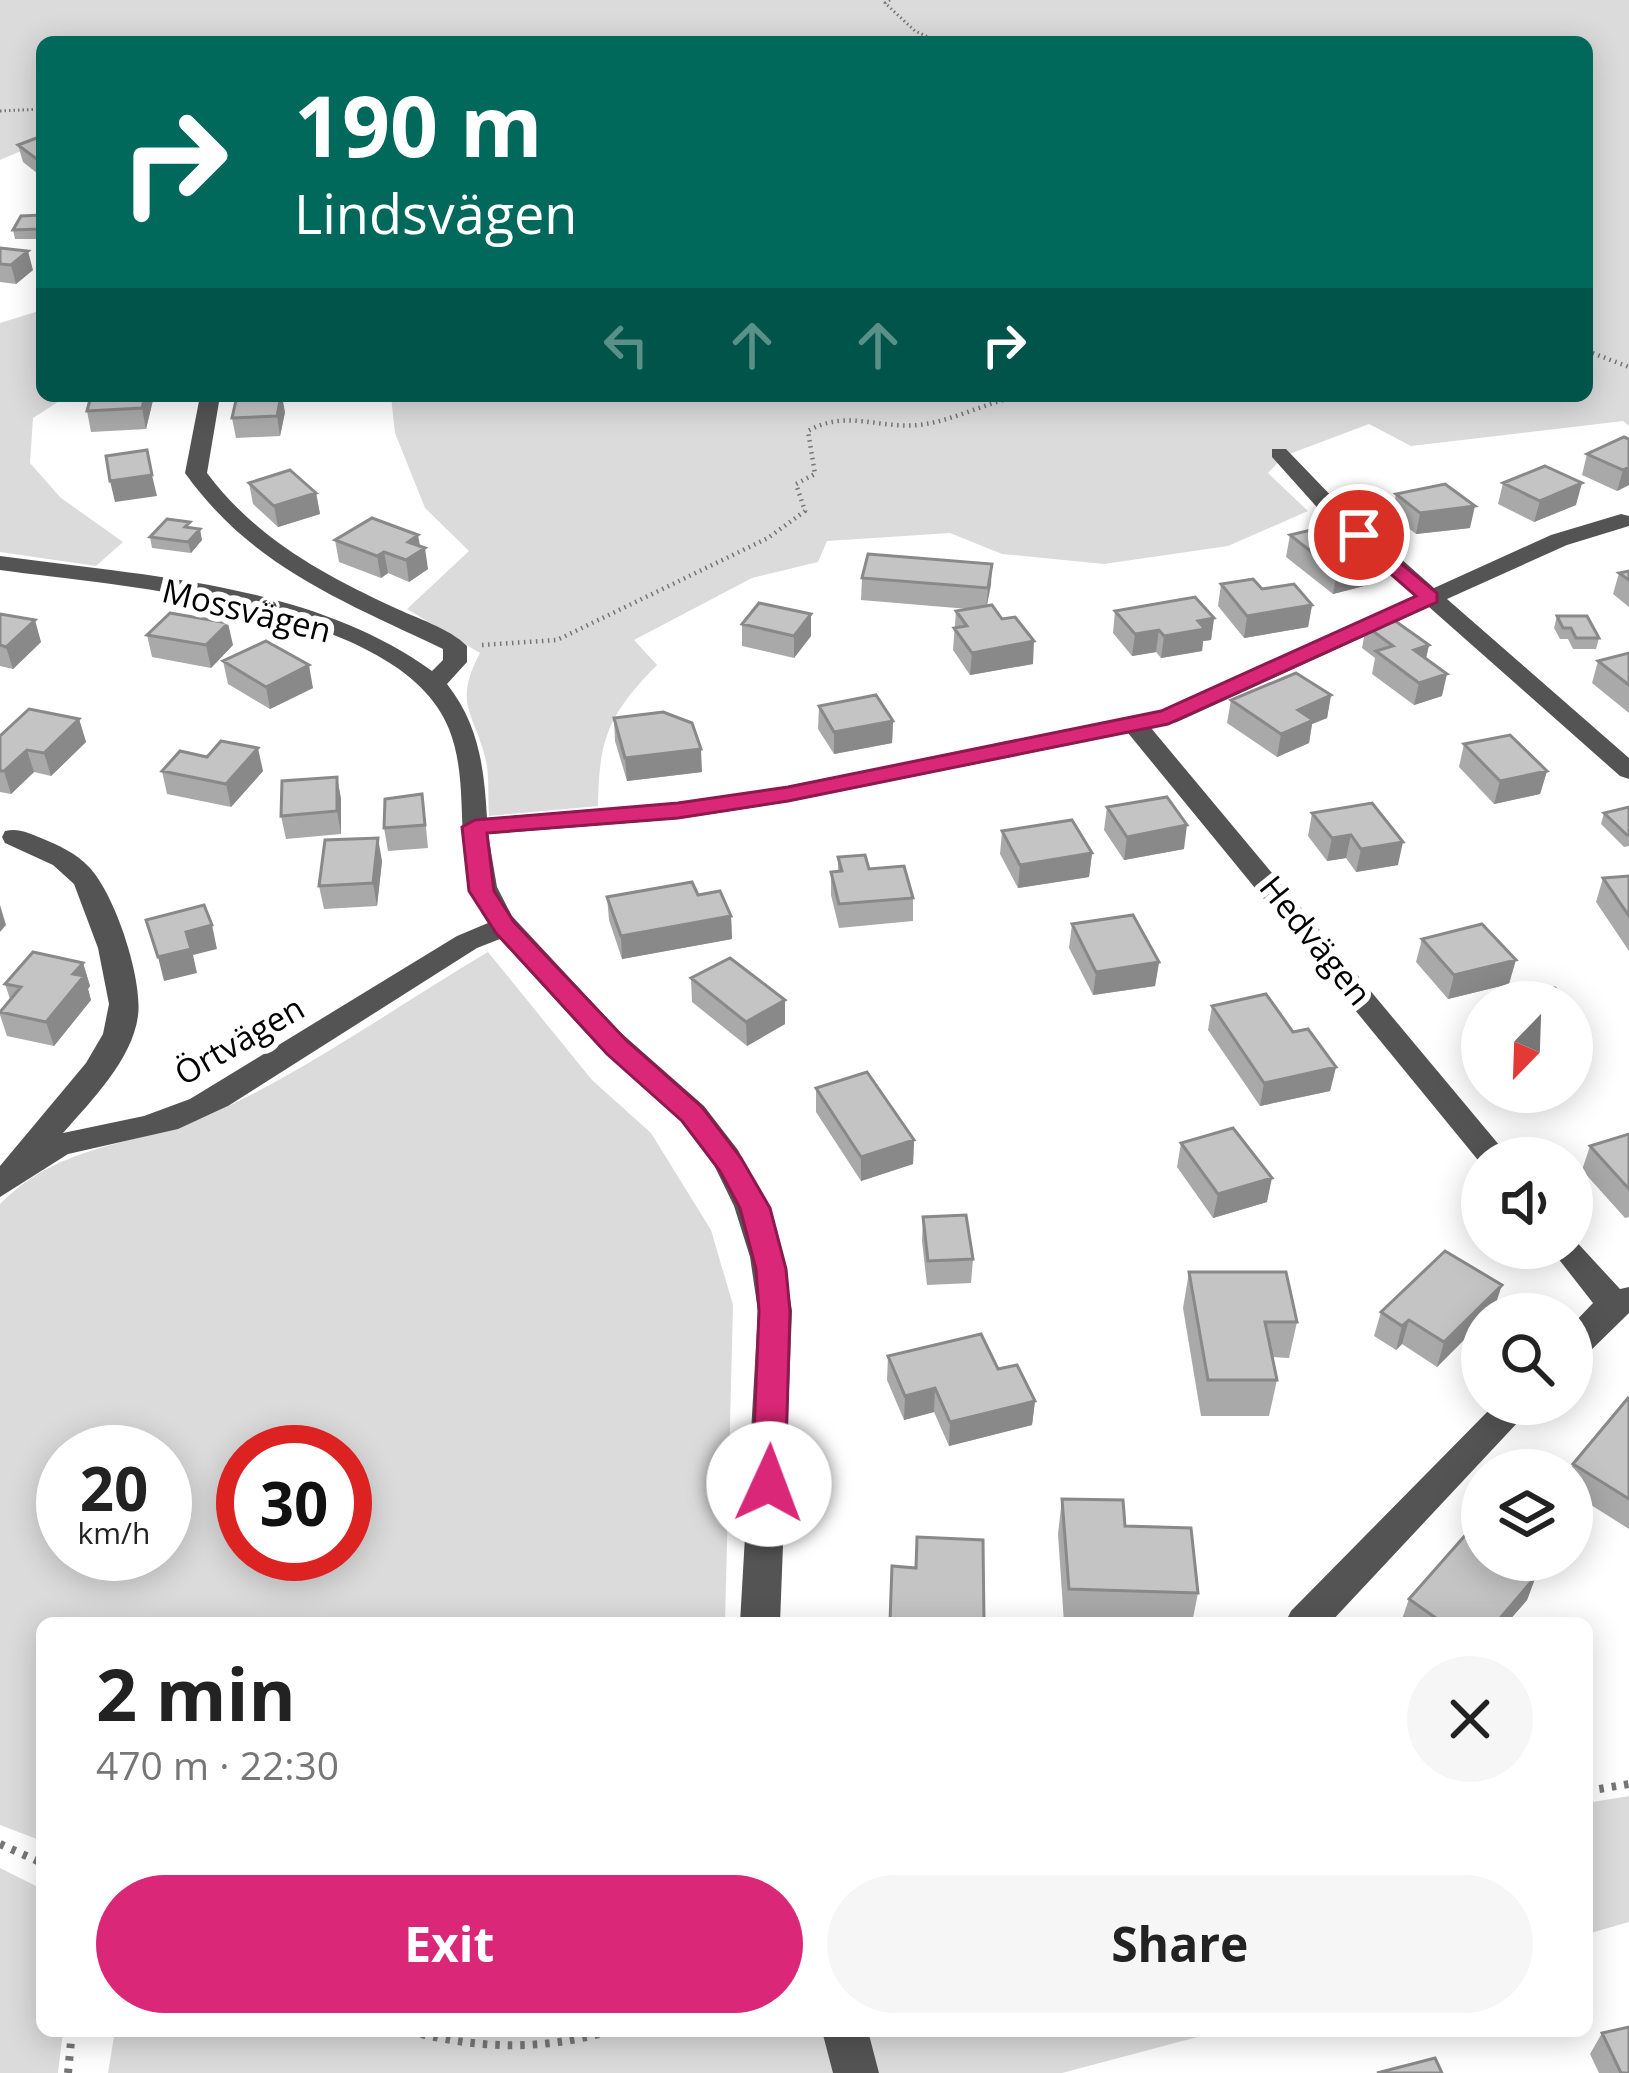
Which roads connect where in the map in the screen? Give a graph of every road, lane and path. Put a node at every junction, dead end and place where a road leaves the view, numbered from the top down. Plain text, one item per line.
1 (890, 0) edge
2 (925, 36) edge
3 (36, 109) edge
4 (0, 111) edge
5 (1593, 353) edge
6 (1629, 367) edge
7 (209, 402) edge
8 (998, 402) edge
9 (1280, 453) dead end
10 (1621, 521) dead end
11 (0, 563) edge
12 (1430, 598) junction
13 (455, 646) junction
14 (433, 684) junction
15 (1135, 725) junction
16 (1629, 771) edge
17 (475, 827) junction
18 (15, 838) dead end
19 (505, 927) junction
20 (1477, 1137) edge
21 (7, 1177) edge
22 (1588, 1269) edge
23 (1621, 1302) edge
24 (1593, 1328) edge
25 (1497, 1425) edge
26 (760, 1617) edge
27 (1311, 1617) edge
28 (1629, 1784) edge
29 (1593, 1790) edge
30 (0, 1844) edge
31 (36, 1860) edge
32 (71, 2037) edge
33 (441, 2037) edge
34 (592, 2037) edge
35 (847, 2037) edge
36 (68, 2073) edge
37 (856, 2073) edge

1 - 2 path
3 - 4 path
5 - 6 path
7 - 13 street
8 - 13 path
9 - 12 street
10 - 12 street
11 - 14 street, Mossvägen
12 - 15 street
12 - 16 street
13 - 14 street
14 - 17 street, Mossvägen
15 - 17 street
15 - 20 street, Hedvägen
17 - 19 street, Mossvägen
18 - 21 street
19 - 21 street, Örtvägen
19 - 26 street, Mossvägen
22 - 23 street
23 - 24 street
25 - 27 street
28 - 29 path
30 - 31 path
32 - 36 path
33 - 34 path
35 - 37 street

